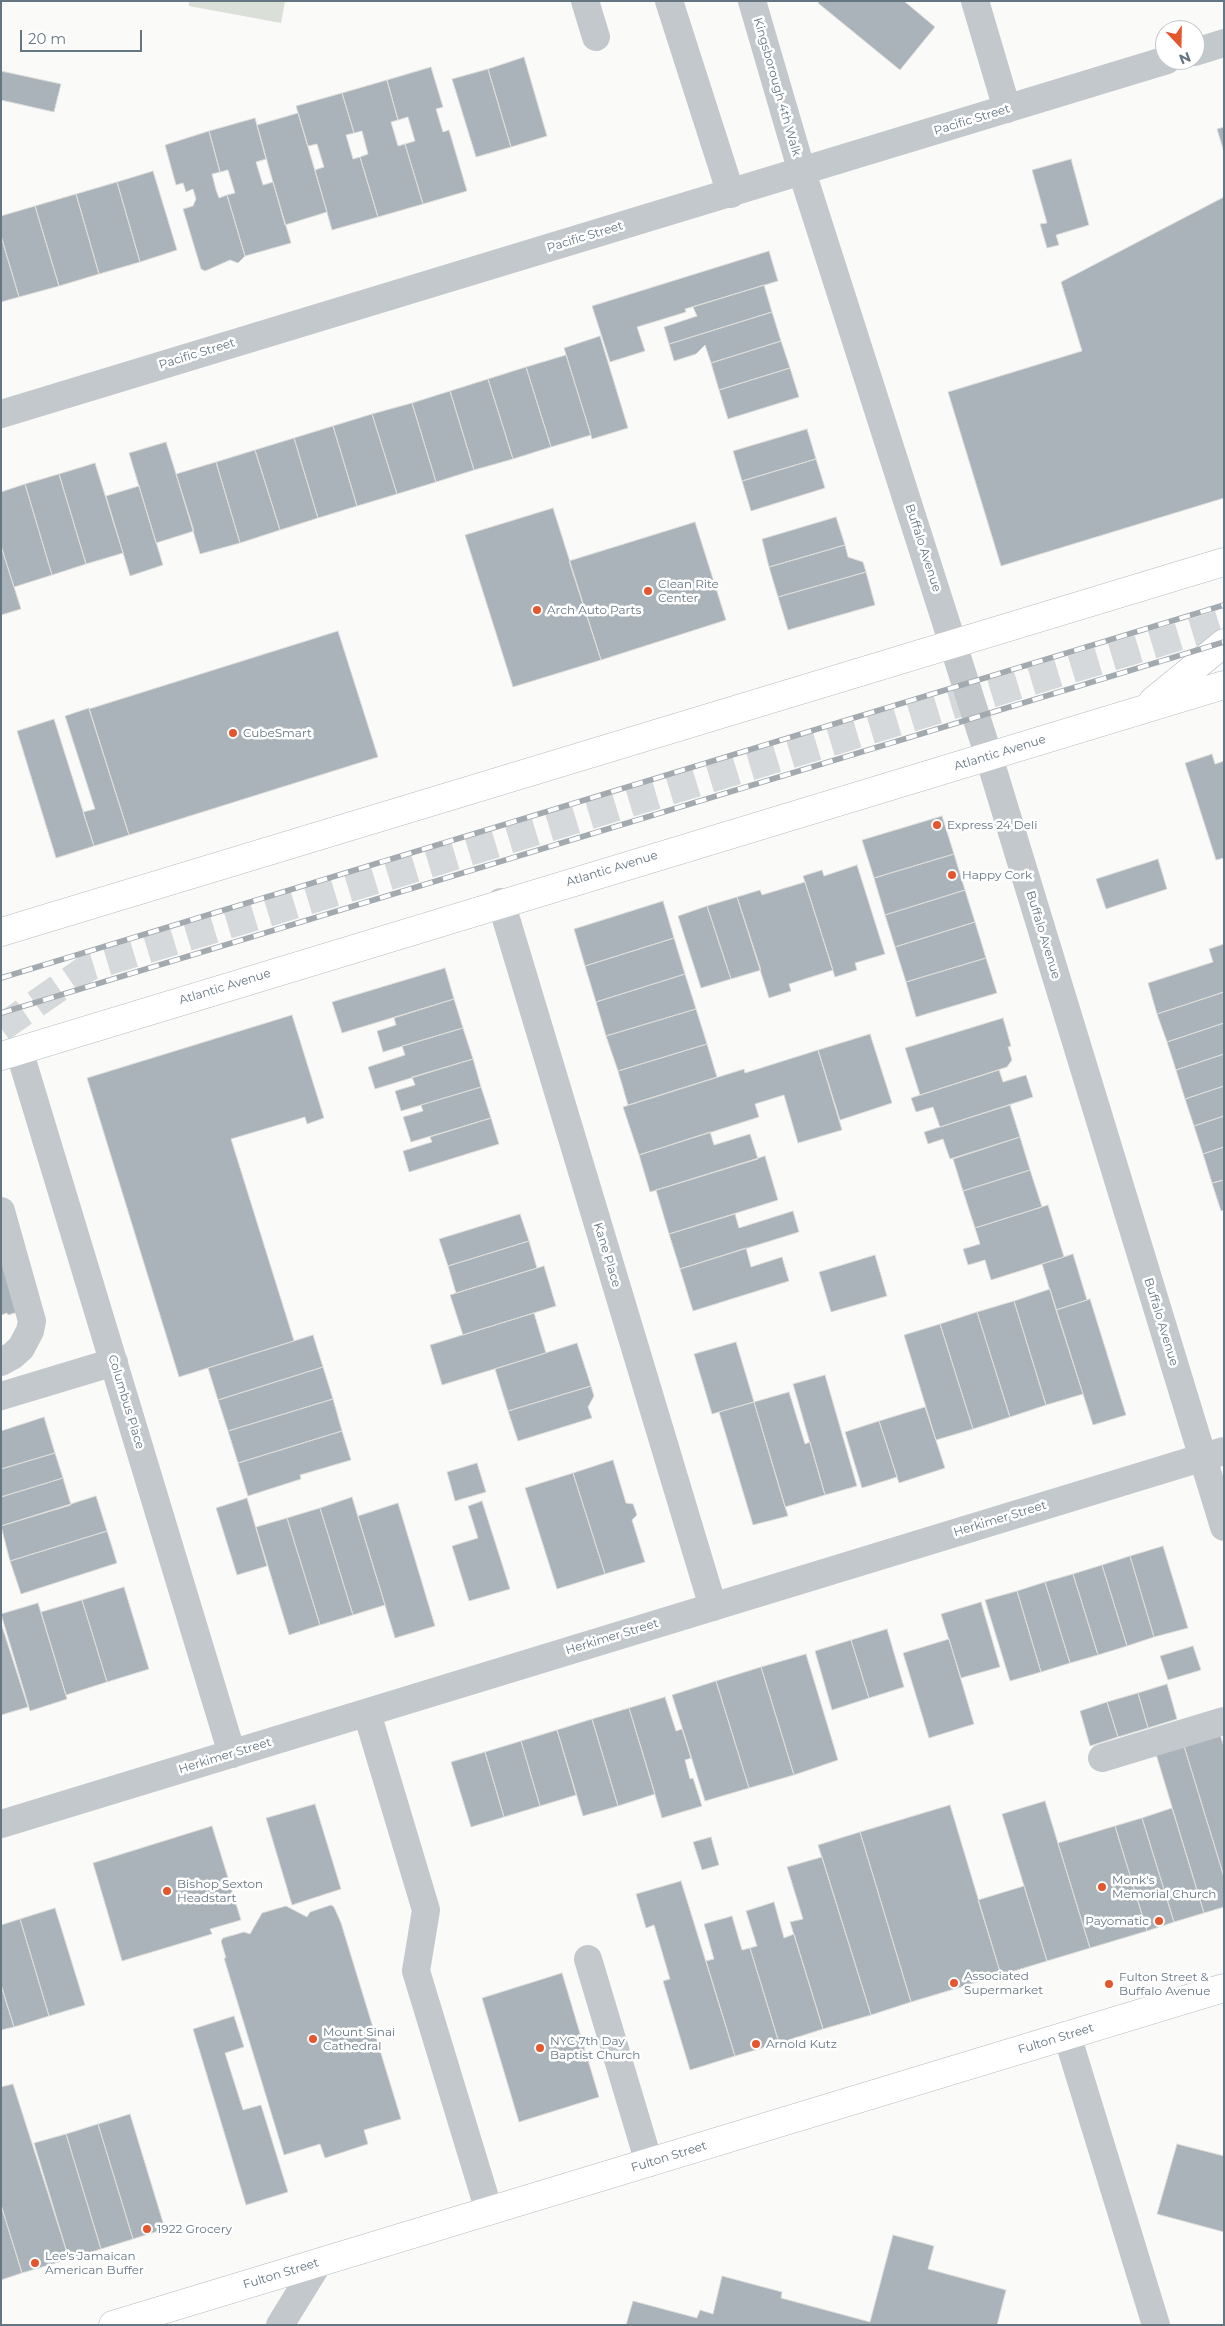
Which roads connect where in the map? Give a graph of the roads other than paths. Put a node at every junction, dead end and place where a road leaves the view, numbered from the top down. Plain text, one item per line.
1 (585, 1) edge
2 (669, 1) edge
3 (752, 1) edge
4 (975, 1) edge
5 (596, 37) dead end
6 (1224, 43) edge
7 (1205, 49) edge
8 (1155, 64) edge
9 (1007, 109) junction
10 (802, 172) junction
11 (731, 194) junction
12 (1, 414) edge
13 (1224, 562) edge
14 (1224, 643) edge
15 (954, 644) junction
16 (1224, 685) edge
17 (1142, 710) junction
18 (989, 756) junction
19 (501, 902) junction
20 (1, 932) edge
21 (10, 1053) edge
22 (1, 1211) edge
23 (1, 1362) edge
24 (114, 1362) junction
25 (1, 1396) edge
26 (1213, 1455) edge
27 (1224, 1527) edge
28 (713, 1606) junction
29 (366, 1713) junction
30 (1224, 1720) edge
31 (232, 1754) junction
32 (1102, 1758) dead end
33 (1, 1824) edge
34 (588, 1959) dead end
35 (1224, 1988) edge
36 (1067, 2035) junction
37 (649, 2163) junction
38 (489, 2211) junction
39 (319, 2262) junction
40 (113, 2325) edge
41 (280, 2325) edge
42 (1156, 2325) edge

1 - 5 street
2 - 11 street
3 - 10 street, Kingsborough 4th Walk
4 - 9 street
6 - 7 street
8 - 9 street, Pacific Street
9 - 10 street, Pacific Street
10 - 11 street, Pacific Street
10 - 15 street, Buffalo Avenue
11 - 12 street, Pacific Street
13 - 15 main road
14 - 17 main road
15 - 18 street, Buffalo Avenue
15 - 20 main road
16 - 17 main road, Atlantic Avenue
17 - 18 main road, Atlantic Avenue
18 - 19 main road, Atlantic Avenue
18 - 26 street, Buffalo Avenue
19 - 21 main road, Atlantic Avenue
19 - 28 street, Kane Place
21 - 24 street, Columbus Place
22 - 23 street
24 - 25 street
24 - 31 street, Columbus Place
26 - 27 street, Buffalo Avenue
26 - 28 street, Herkimer Street
28 - 29 street, Herkimer Street
29 - 31 street, Herkimer Street
29 - 38 street
30 - 32 street
31 - 33 street, Herkimer Street
34 - 37 street
35 - 36 main road, Fulton Street
36 - 37 main road, Fulton Street
36 - 42 street
37 - 38 main road, Fulton Street
38 - 39 main road, Fulton Street
39 - 40 main road, Fulton Street
39 - 41 street

